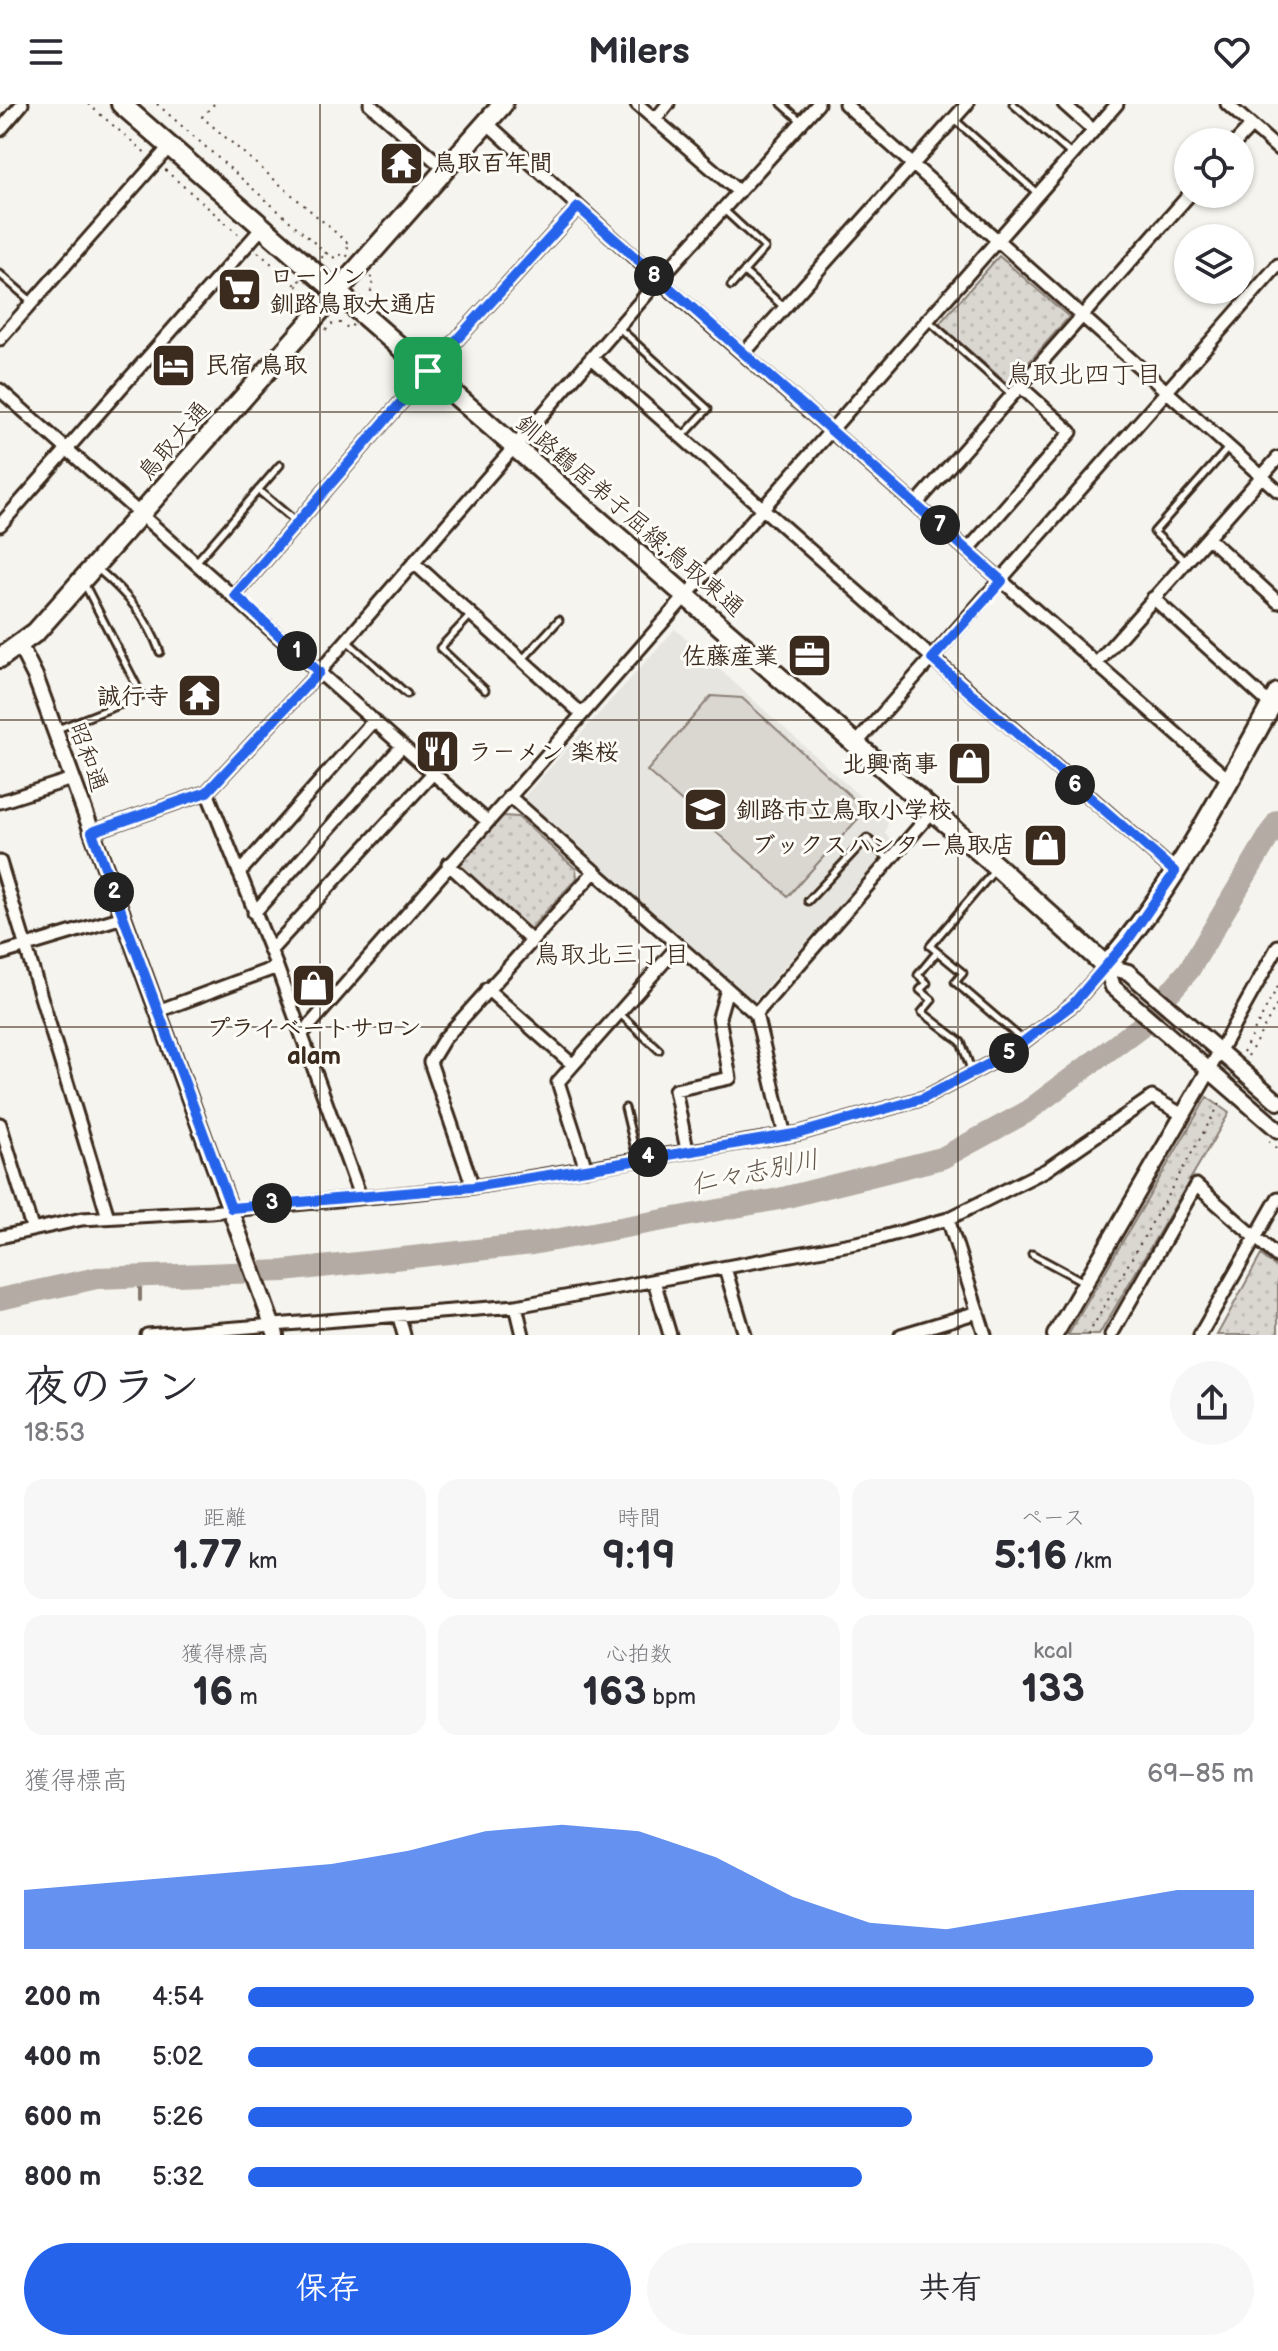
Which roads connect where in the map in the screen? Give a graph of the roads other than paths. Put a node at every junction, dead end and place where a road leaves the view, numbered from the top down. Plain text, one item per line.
1 (22, 104) edge
2 (121, 104) edge
3 (370, 104) edge
4 (503, 104) edge
5 (637, 104) edge
6 (668, 104) edge
7 (782, 104) edge
8 (818, 104) edge
9 (845, 104) edge
10 (967, 104) edge
11 (1013, 104) edge
12 (1064, 104) edge
13 (1117, 104) edge
14 (1227, 104) edge
15 (954, 119) junction
16 (655, 120) junction
17 (802, 122) junction
18 (487, 123) junction
19 (1251, 126) joint
20 (0, 130) edge
21 (1093, 130) junction
22 (170, 146) junction
23 (1278, 149) edge
24 (1072, 155) junction
25 (913, 166) junction
26 (445, 169) junction
27 (739, 192) junction
28 (1038, 193) junction
29 (578, 207) junction
30 (1178, 208) edge
31 (723, 210) junction
32 (262, 228) junction
33 (996, 241) junction
34 (1278, 265) edge
35 (744, 272) junction
36 (0, 274) edge
37 (659, 280) junction
38 (731, 286) dead end
39 (335, 293) junction
40 (32, 301) junction
41 (785, 308) junction
42 (1083, 315) junction
43 (928, 320) junction
44 (618, 328) junction
45 (0, 339) edge
46 (744, 353) junction
47 (592, 358) junction
48 (428, 371) junction
49 (1168, 389) junction
50 (0, 390) edge
51 (1016, 391) junction
52 (833, 431) junction
53 (681, 438) junction
54 (515, 446) junction
55 (1230, 447) junction
56 (67, 449) junction
57 (1278, 458) edge
58 (280, 465) dead end
59 (1262, 476) junction
60 (258, 490) junction
61 (1278, 491) edge
62 (916, 504) junction
63 (761, 510) junction
64 (143, 514) junction
65 (297, 523) junction
66 (0, 525) edge
67 (1208, 538) junction
68 (968, 550) junction
69 (197, 561) junction
70 (1186, 562) junction
71 (414, 563) junction
72 (89, 574) junction
73 (1002, 581) junction
74 (235, 595) junction
75 (684, 596) junction
76 (1153, 598) junction
77 (1278, 602) edge
78 (472, 615) junction
79 (559, 620) dead end
80 (346, 641) junction
81 (20, 646) junction
82 (160, 652) dead end
83 (0, 658) edge
84 (932, 659) junction
85 (522, 660) junction
86 (1096, 664) junction
87 (319, 672) junction
88 (485, 690) dead end
89 (407, 694) dead end
90 (1275, 699) edge
91 (582, 714) junction
92 (374, 720) junction
93 (54, 730) junction
94 (402, 746) junction
95 (854, 746) junction
96 (434, 772) junction
97 (72, 779) junction
98 (1229, 780) junction
99 (207, 792) junction
100 (509, 796) junction
101 (0, 802) edge
102 (931, 813) junction
103 (487, 821) junction
104 (92, 832) junction
105 (889, 860) junction
106 (0, 862) edge
107 (448, 864) junction
108 (997, 867) junction
109 (595, 871) junction
110 (1175, 872) junction
111 (239, 873) junction
112 (808, 901) dead end
113 (254, 913) junction
114 (123, 917) junction
115 (532, 941) junction
116 (26, 946) junction
117 (678, 946) junction
118 (1278, 946) edge
119 (270, 951) junction
120 (937, 952) junction
121 (0, 954) edge
122 (1106, 966) junction
123 (277, 967) junction
124 (487, 989) junction
125 (727, 989) junction
126 (158, 1011) junction
127 (618, 1012) junction
128 (756, 1014) junction
129 (302, 1034) junction
130 (1026, 1042) junction
131 (659, 1050) dead end
132 (1220, 1051) junction
133 (572, 1064) junction
134 (1209, 1070) junction
135 (972, 1073) junction
136 (1278, 1102) edge
137 (625, 1108) dead end
138 (1183, 1115) junction
139 (0, 1124) edge
140 (1278, 1130) edge
141 (785, 1136) junction
142 (687, 1150) junction
143 (637, 1160) junction
144 (586, 1169) junction
145 (473, 1187) junction
146 (360, 1196) junction
147 (1278, 1198) edge
148 (233, 1215) junction
149 (108, 1217) junction
150 (948, 1219) junction
151 (32, 1228) junction
152 (1255, 1236) junction
153 (0, 1237) edge
154 (1032, 1254) dead end
155 (1278, 1257) edge
156 (725, 1268) junction
157 (654, 1281) junction
158 (1085, 1283) junction
159 (516, 1306) junction
160 (978, 1312) junction
161 (399, 1317) junction
162 (272, 1324) edge
163 (202, 1332) edge
164 (147, 1335) edge
165 (404, 1335) edge
166 (523, 1335) edge
167 (670, 1335) edge
168 (745, 1335) edge
169 (901, 1335) edge
170 (985, 1335) edge
171 (1055, 1335) edge
172 (1111, 1335) edge
173 (1200, 1335) edge

1 - 20 street
2 - 22 main road, 釧路鶴居弟子屈線;鳥取東通
3 - 26 street
4 - 18 main road, 鳥取大通
5 - 16 street
6 - 16 street
7 - 17 lane
8 - 17 street
9 - 25 street
10 - 15 street
11 - 24 lane
12 - 21 street
13 - 21 street
14 - 19 street
15 - 25 street
15 - 28 lane
16 - 27 street
17 - 27 street
18 - 26 main road, 鳥取大通
18 - 29 street
19 - 23 street
21 - 24 street
22 - 32 main road, 釧路鶴居弟子屈線;鳥取東通
22 - 40 street
24 - 28 street
25 - 33 street
25 - 41 street
26 - 39 main road, 鳥取大通
27 - 31 street
28 - 33 street
29 - 37 street
29 - 48 street
30 - 42 street
31 - 35 lane
31 - 37 street
32 - 39 main road, 釧路鶴居弟子屈線;鳥取東通
32 - 56 street
33 - 42 street
33 - 43 street
34 - 49 street
35 - 38 lane
35 - 41 lane
36 - 40 lane
37 - 44 street
37 - 46 street
39 - 48 main road, 釧路鶴居弟子屈線;鳥取東通
39 - 64 main road, 鳥取大通
40 - 45 street
41 - 46 street
42 - 49 street
42 - 51 street
43 - 51 lane
43 - 52 street
44 - 47 street
44 - 53 lane
46 - 52 street
47 - 53 street
47 - 54 street
48 - 54 main road, 釧路鶴居弟子屈線;鳥取東通
48 - 65 street
49 - 55 street
49 - 73 street
50 - 56 street
51 - 62 street
51 - 68 street
52 - 62 street
52 - 63 street
53 - 63 street
54 - 71 street
54 - 75 main road, 釧路鶴居弟子屈線;鳥取東通
55 - 59 street
55 - 70 lane
56 - 64 street
56 - 66 street
57 - 59 street
58 - 60 lane
59 - 61 street
59 - 67 street
60 - 65 lane
60 - 69 lane
62 - 68 street
63 - 75 street
63 - 84 street
64 - 69 street
64 - 72 main road, 鳥取大通
65 - 74 street
67 - 70 street
67 - 77 street
68 - 73 street
69 - 74 street
70 - 76 street
71 - 78 street
71 - 80 street
72 - 81 main road, 鳥取大通
72 - 82 lane
72 - 93 lane
73 - 84 street
73 - 86 street
74 - 87 street
75 - 91 street
75 - 95 main road, 釧路鶴居弟子屈線;鳥取東通
76 - 86 street
76 - 90 street
78 - 85 street
78 - 88 lane
79 - 85 lane
80 - 87 street
80 - 89 lane
81 - 83 main road, 鳥取大通
81 - 93 street, 昭和通
84 - 95 street
84 - 110 street
85 - 91 street
86 - 98 street
87 - 92 street
87 - 99 street
90 - 98 main road
91 - 100 street
92 - 94 street
92 - 111 street
93 - 97 street, 昭和通
94 - 96 street
94 - 113 street
95 - 102 main road, 釧路鶴居弟子屈線;鳥取東通
96 - 103 street
96 - 119 street
97 - 101 street
97 - 104 street, 昭和通
98 - 110 main road
99 - 104 street
99 - 111 street
100 - 103 street
100 - 109 street
102 - 105 street
102 - 108 main road, 釧路鶴居弟子屈線;鳥取東通
103 - 107 street
104 - 114 street, 昭和通
105 - 112 lane
105 - 128 street
106 - 116 street
107 - 115 street
107 - 129 street
108 - 120 lane
108 - 122 main road, 釧路鶴居弟子屈線;鳥取東通
109 - 115 street
109 - 117 street
110 - 122 main road
111 - 113 street
113 - 119 street
114 - 116 street
114 - 126 street, 昭和通
115 - 124 street
116 - 121 street
116 - 149 street
117 - 125 street
117 - 127 street
118 - 132 street
119 - 123 street
120 - 130 lane
120 - 135 lane
122 - 130 street
122 - 132 street
122 - 134 street
123 - 126 street
123 - 129 street
124 - 133 street
124 - 145 street
125 - 128 street
125 - 142 street
126 - 148 street, 昭和通
127 - 131 lane
127 - 133 street
128 - 141 street
129 - 146 street
130 - 135 street
132 - 134 street
132 - 136 street
133 - 144 street
134 - 138 street
134 - 140 street
135 - 141 street
137 - 143 lane
138 - 150 street
138 - 158 street
139 - 151 street
141 - 142 street
142 - 143 street
143 - 144 street
144 - 145 street
145 - 146 street
146 - 148 street
147 - 152 street
148 - 149 street
148 - 162 street, 昭和通
149 - 151 street
150 - 156 street
150 - 160 street
151 - 153 street
152 - 155 street
152 - 172 street
152 - 173 street
154 - 158 lane
156 - 157 street
156 - 168 street
157 - 159 street
157 - 167 street
158 - 171 street
159 - 161 street
159 - 166 street
160 - 169 street
160 - 170 street
161 - 162 street
161 - 165 street
162 - 163 street
163 - 164 street

